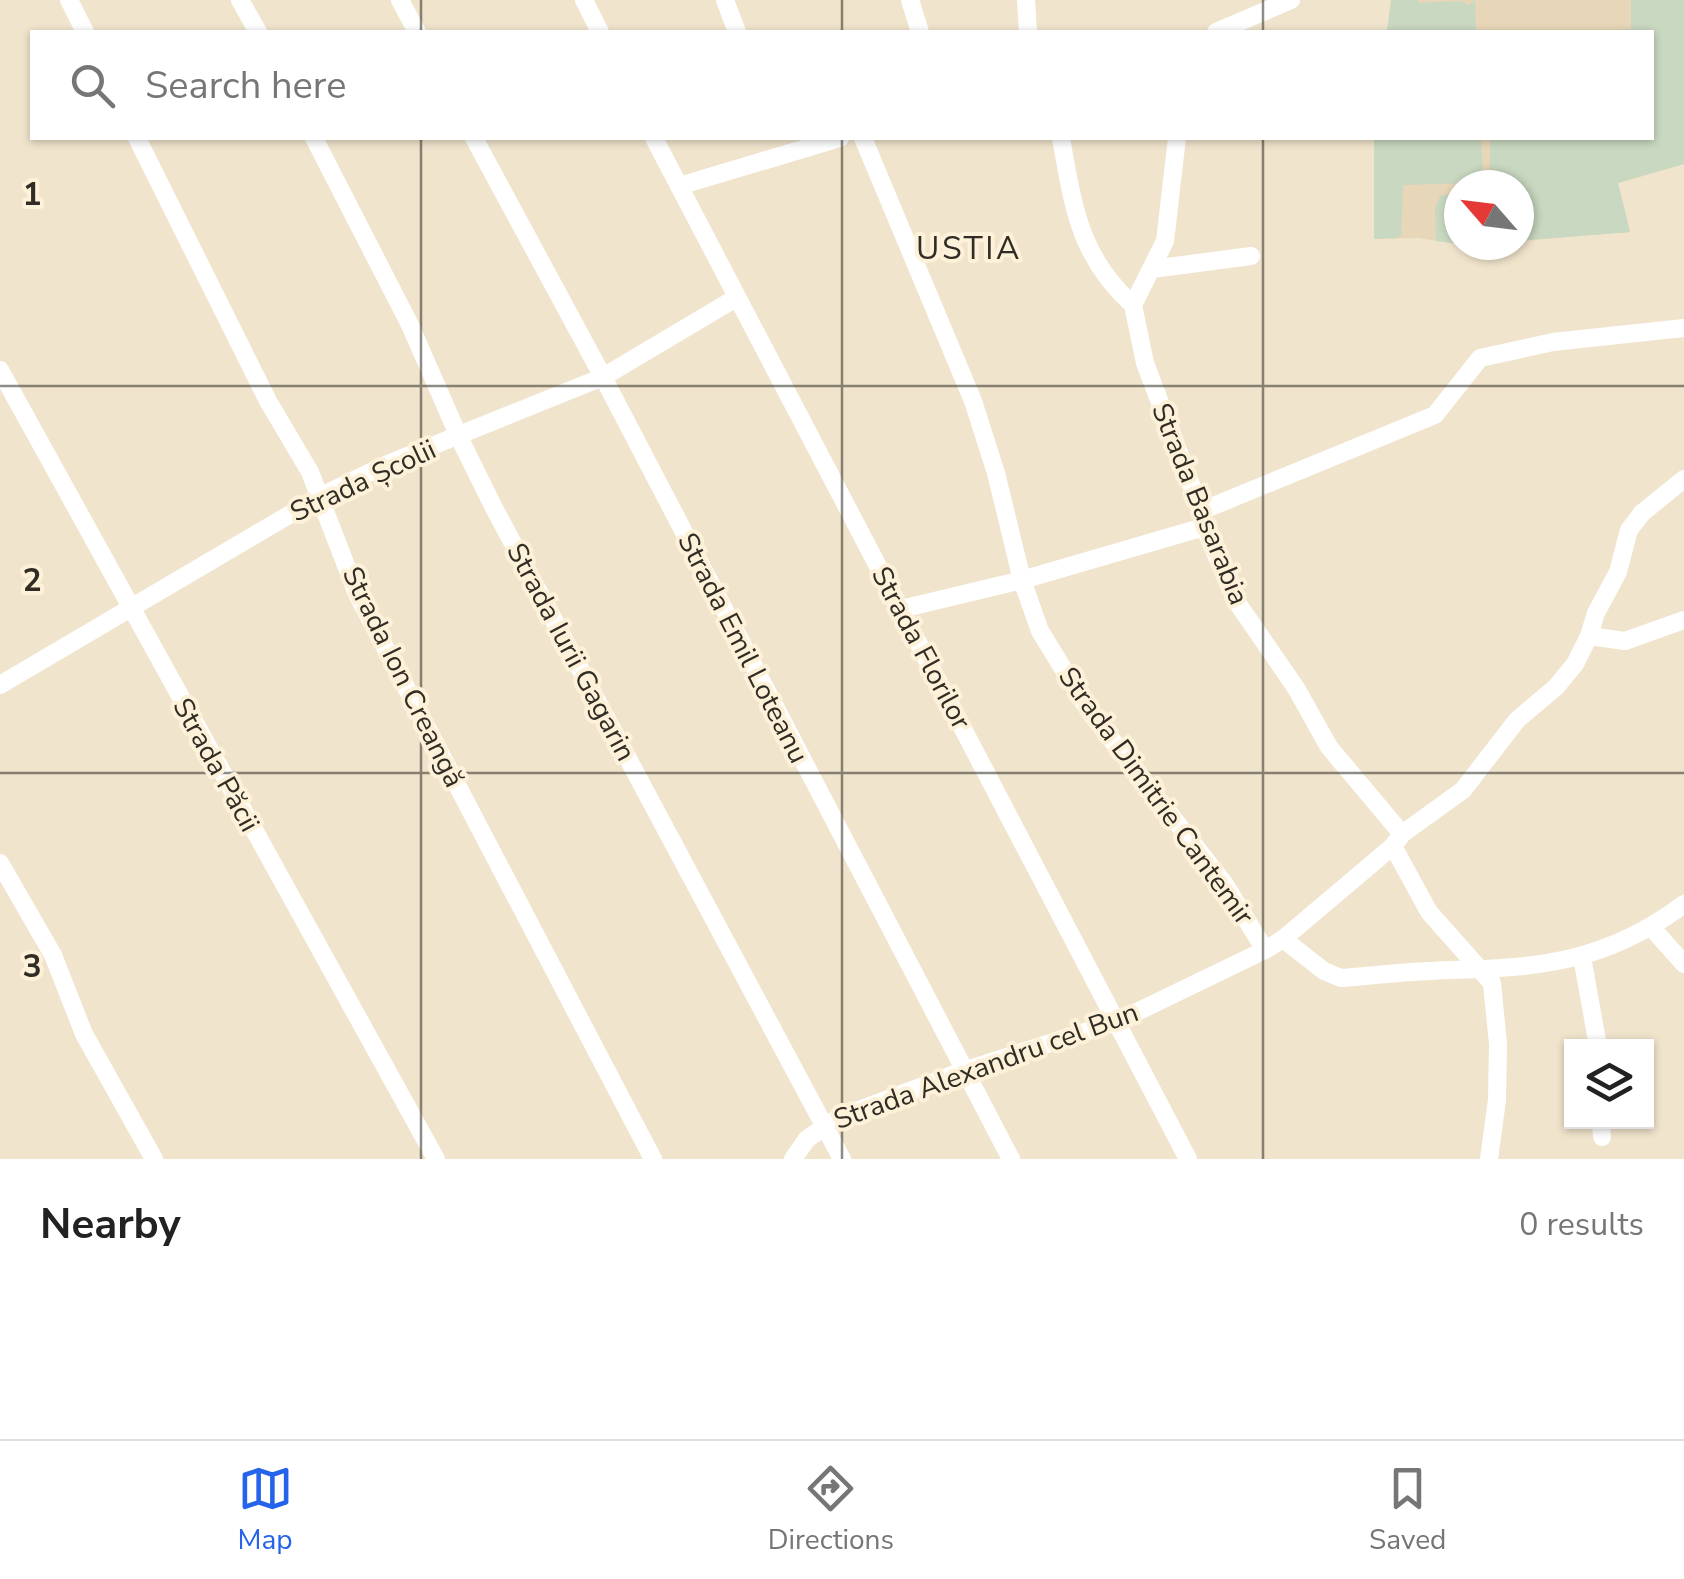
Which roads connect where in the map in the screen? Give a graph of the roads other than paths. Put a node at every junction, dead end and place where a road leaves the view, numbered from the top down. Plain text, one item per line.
1 (68, 0) edge
2 (240, 0) edge
3 (400, 0) edge
4 (584, 0) edge
5 (725, 0) edge
6 (910, 0) edge
7 (1026, 0) edge
8 (1291, 0) edge
9 (84, 30) edge
10 (257, 30) edge
11 (416, 30) edge
12 (599, 30) edge
13 (736, 30) edge
14 (919, 30) edge
15 (1028, 30) edge
16 (1221, 30) edge
17 (138, 140) edge
18 (315, 140) edge
19 (475, 140) edge
20 (655, 140) edge
21 (824, 140) edge
22 (864, 140) edge
23 (1061, 140) edge
24 (1177, 140) edge
25 (778, 146) edge
26 (679, 186) junction
27 (1250, 256) dead end
28 (1152, 270) junction
29 (736, 298) junction
30 (1133, 305) junction
31 (1684, 328) edge
32 (0, 370) edge
33 (603, 378) junction
34 (459, 437) junction
35 (1684, 479) edge
36 (320, 496) junction
37 (1203, 519) junction
38 (1022, 580) junction
39 (902, 609) junction
40 (130, 610) junction
41 (1684, 620) edge
42 (1589, 636) junction
43 (0, 685) edge
44 (1397, 840) junction
45 (0, 862) edge
46 (1684, 904) edge
47 (1652, 928) junction
48 (1283, 939) junction
49 (1264, 950) junction
50 (1582, 956) junction
51 (1684, 964) edge
52 (1483, 971) junction
53 (1116, 1022) junction
54 (1597, 1039) edge
55 (963, 1071) junction
56 (823, 1126) junction
57 (154, 1159) edge
58 (436, 1159) edge
59 (653, 1159) edge
60 (793, 1159) edge
61 (842, 1159) edge
62 (1011, 1159) edge
63 (1188, 1159) edge
64 (1489, 1159) edge

1 - 9 street
2 - 10 street
3 - 11 street
4 - 12 street
5 - 13 street
6 - 14 street
7 - 15 street
8 - 16 street
17 - 36 street, Strada Ion Creangă
18 - 34 street, Strada Iurii Gagarin
19 - 33 street, Strada Emil Loteanu
20 - 26 street, Strada Florilor
21 - 25 street
22 - 38 street, Strada Dimitrie Cantemir
23 - 30 street
24 - 28 street
25 - 26 street
26 - 29 street, Strada Florilor
27 - 28 street
28 - 30 street
29 - 33 street, Strada Școlii
29 - 39 street, Strada Florilor
30 - 37 street, Strada Basarabia
31 - 37 street
32 - 40 street, Strada Păcii
33 - 34 street, Strada Școlii
33 - 55 street, Strada Emil Loteanu
34 - 36 street, Strada Școlii
34 - 56 street, Strada Iurii Gagarin
35 - 42 street, Strada Alexandru cel Bun
36 - 40 street, Strada Școlii
36 - 59 street, Strada Ion Creangă
37 - 38 street
37 - 44 street, Strada Basarabia
38 - 39 street
38 - 49 street, Strada Dimitrie Cantemir
39 - 53 street, Strada Florilor
40 - 43 street, Strada Școlii
40 - 58 street, Strada Păcii
41 - 42 street
42 - 44 street, Strada Alexandru cel Bun
44 - 48 street, Strada Alexandru cel Bun
44 - 52 street, Strada Basarabia
45 - 57 street
46 - 47 street
47 - 50 street
47 - 51 street
48 - 49 street, Strada Alexandru cel Bun
48 - 52 street
49 - 53 street, Strada Alexandru cel Bun
50 - 52 street
50 - 54 street
52 - 64 street, Strada Basarabia
53 - 55 street, Strada Alexandru cel Bun
53 - 63 street, Strada Florilor
55 - 56 street, Strada Alexandru cel Bun
55 - 62 street, Strada Emil Loteanu
56 - 60 street, Strada Alexandru cel Bun
56 - 61 street, Strada Iurii Gagarin

